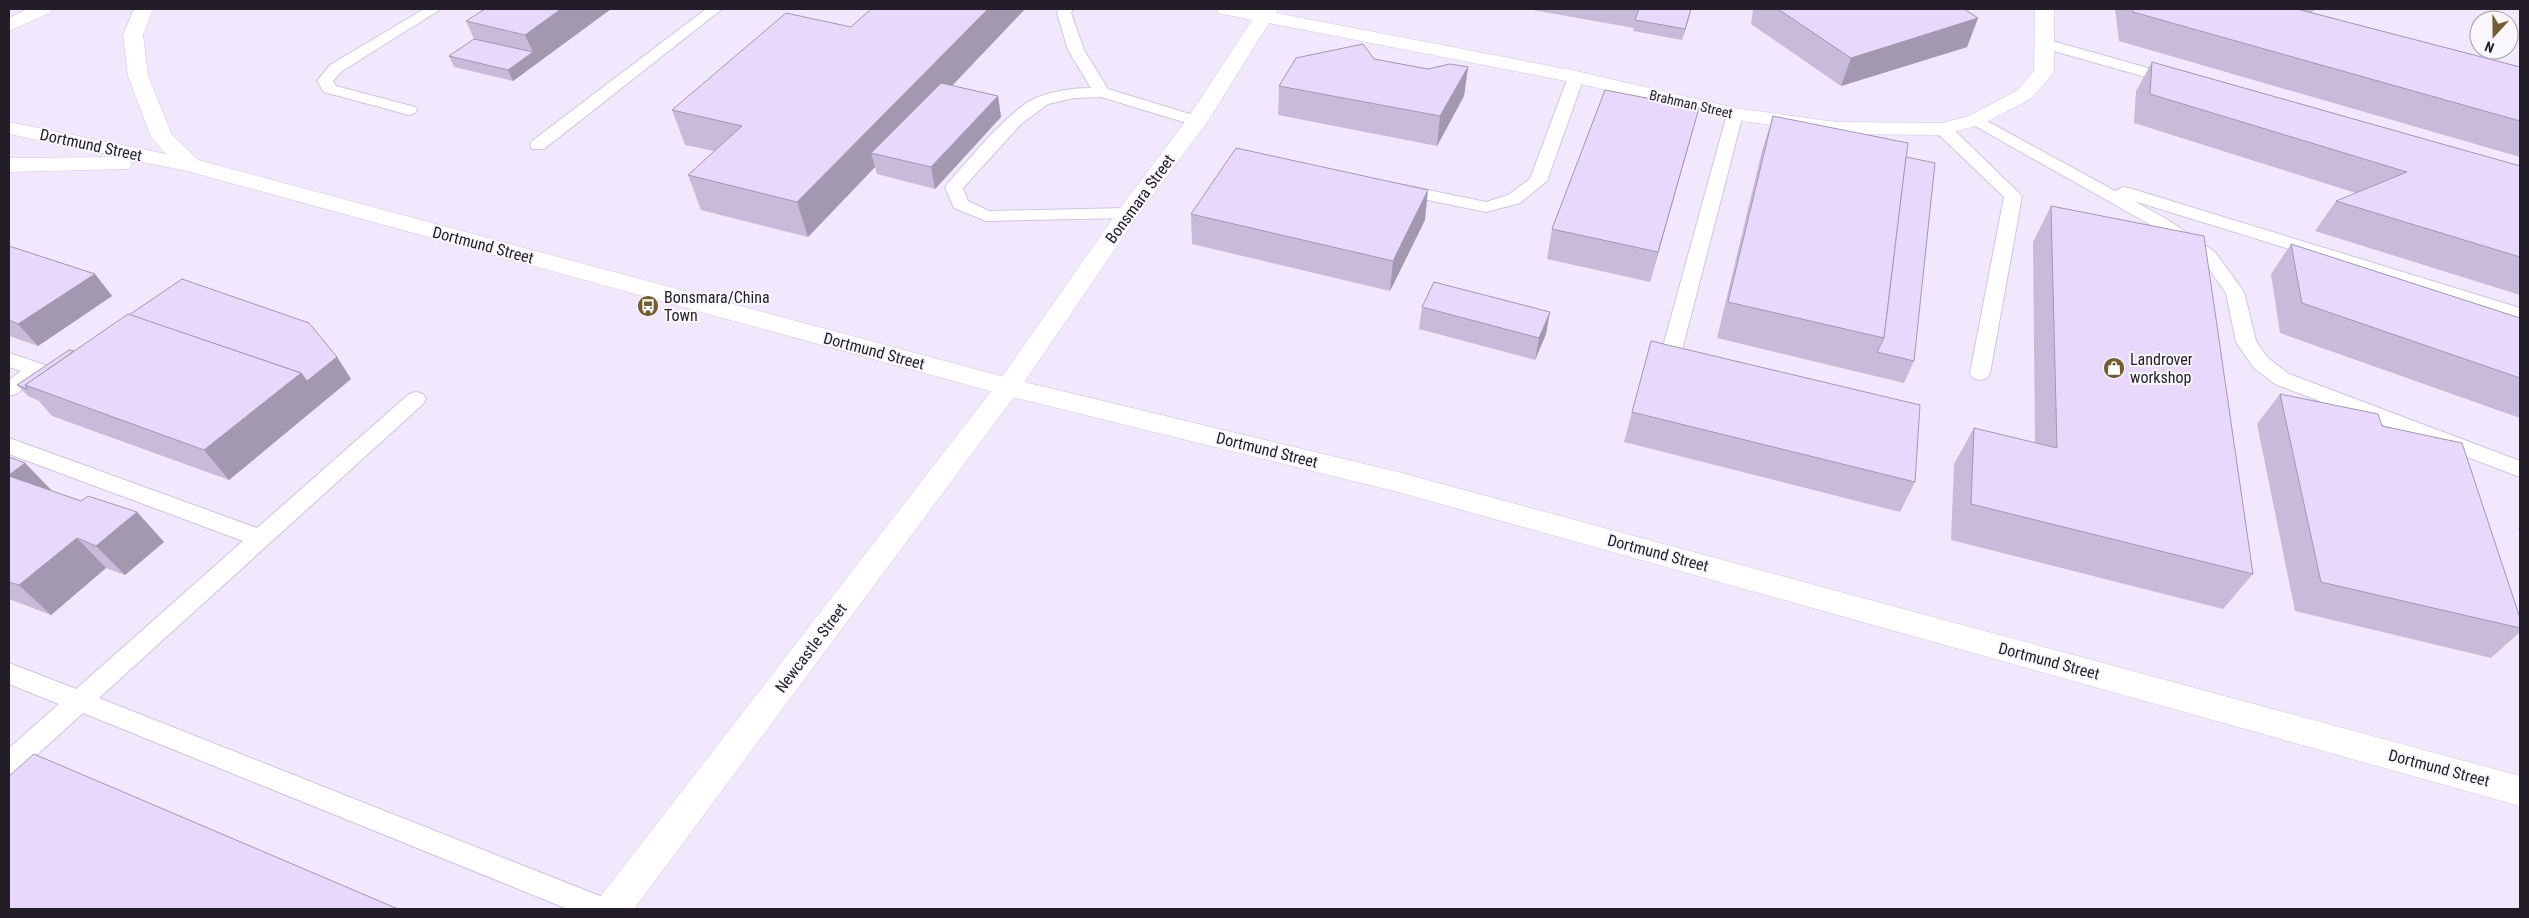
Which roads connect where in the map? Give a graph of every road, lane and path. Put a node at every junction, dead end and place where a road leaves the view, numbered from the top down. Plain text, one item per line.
1 (42, 9) edge
2 (143, 9) edge
3 (434, 9) edge
4 (715, 9) edge
5 (1066, 9) edge
6 (1225, 9) edge
7 (2044, 9) edge
8 (1267, 13) edge
9 (9, 25) edge
10 (2045, 44) junction
11 (1576, 77) junction
12 (2188, 84) edge
13 (1102, 92) junction
14 (409, 110) dead end
15 (1735, 114) junction
16 (1976, 120) junction
17 (1197, 122) junction
18 (9, 128) edge
19 (1943, 129) junction
20 (538, 145) dead end
21 (9, 165) edge
22 (190, 165) junction
23 (2087, 180) junction
24 (1381, 185) edge
25 (1128, 213) junction
26 (2520, 314) edge
27 (9, 360) edge
28 (1980, 373) dead end
29 (1703, 375) edge
30 (1008, 387) junction
31 (9, 390) edge
32 (416, 399) dead end
33 (9, 446) edge
34 (2520, 469) edge
35 (260, 538) junction
36 (9, 673) edge
37 (78, 701) junction
38 (9, 764) edge
39 (2520, 791) edge
40 (600, 909) edge
41 (613, 909) edge

1 - 9 street
2 - 22 street
3 - 14 lane
4 - 20 lane
5 - 13 lane
6 - 8 street, Brahman Street
7 - 10 street, Brahman Street
8 - 11 street, Brahman Street
8 - 17 street, Bonsmara Street
10 - 12 lane
10 - 16 street, Brahman Street
11 - 15 street, Brahman Street
11 - 24 lane
13 - 17 lane
13 - 25 lane
15 - 19 street, Brahman Street
15 - 29 lane
16 - 19 street, Brahman Street
16 - 23 lane
17 - 25 street, Bonsmara Street
18 - 22 street, Dortmund Street
19 - 28 lane
21 - 22 street
22 - 30 street, Dortmund Street
23 - 26 lane
23 - 34 lane
25 - 30 street, Bonsmara Street
27 - 31 lane
30 - 39 street, Dortmund Street
30 - 41 street, Newcastle Street
32 - 35 lane
33 - 35 lane
35 - 37 lane
36 - 37 lane
37 - 38 lane
37 - 40 lane

